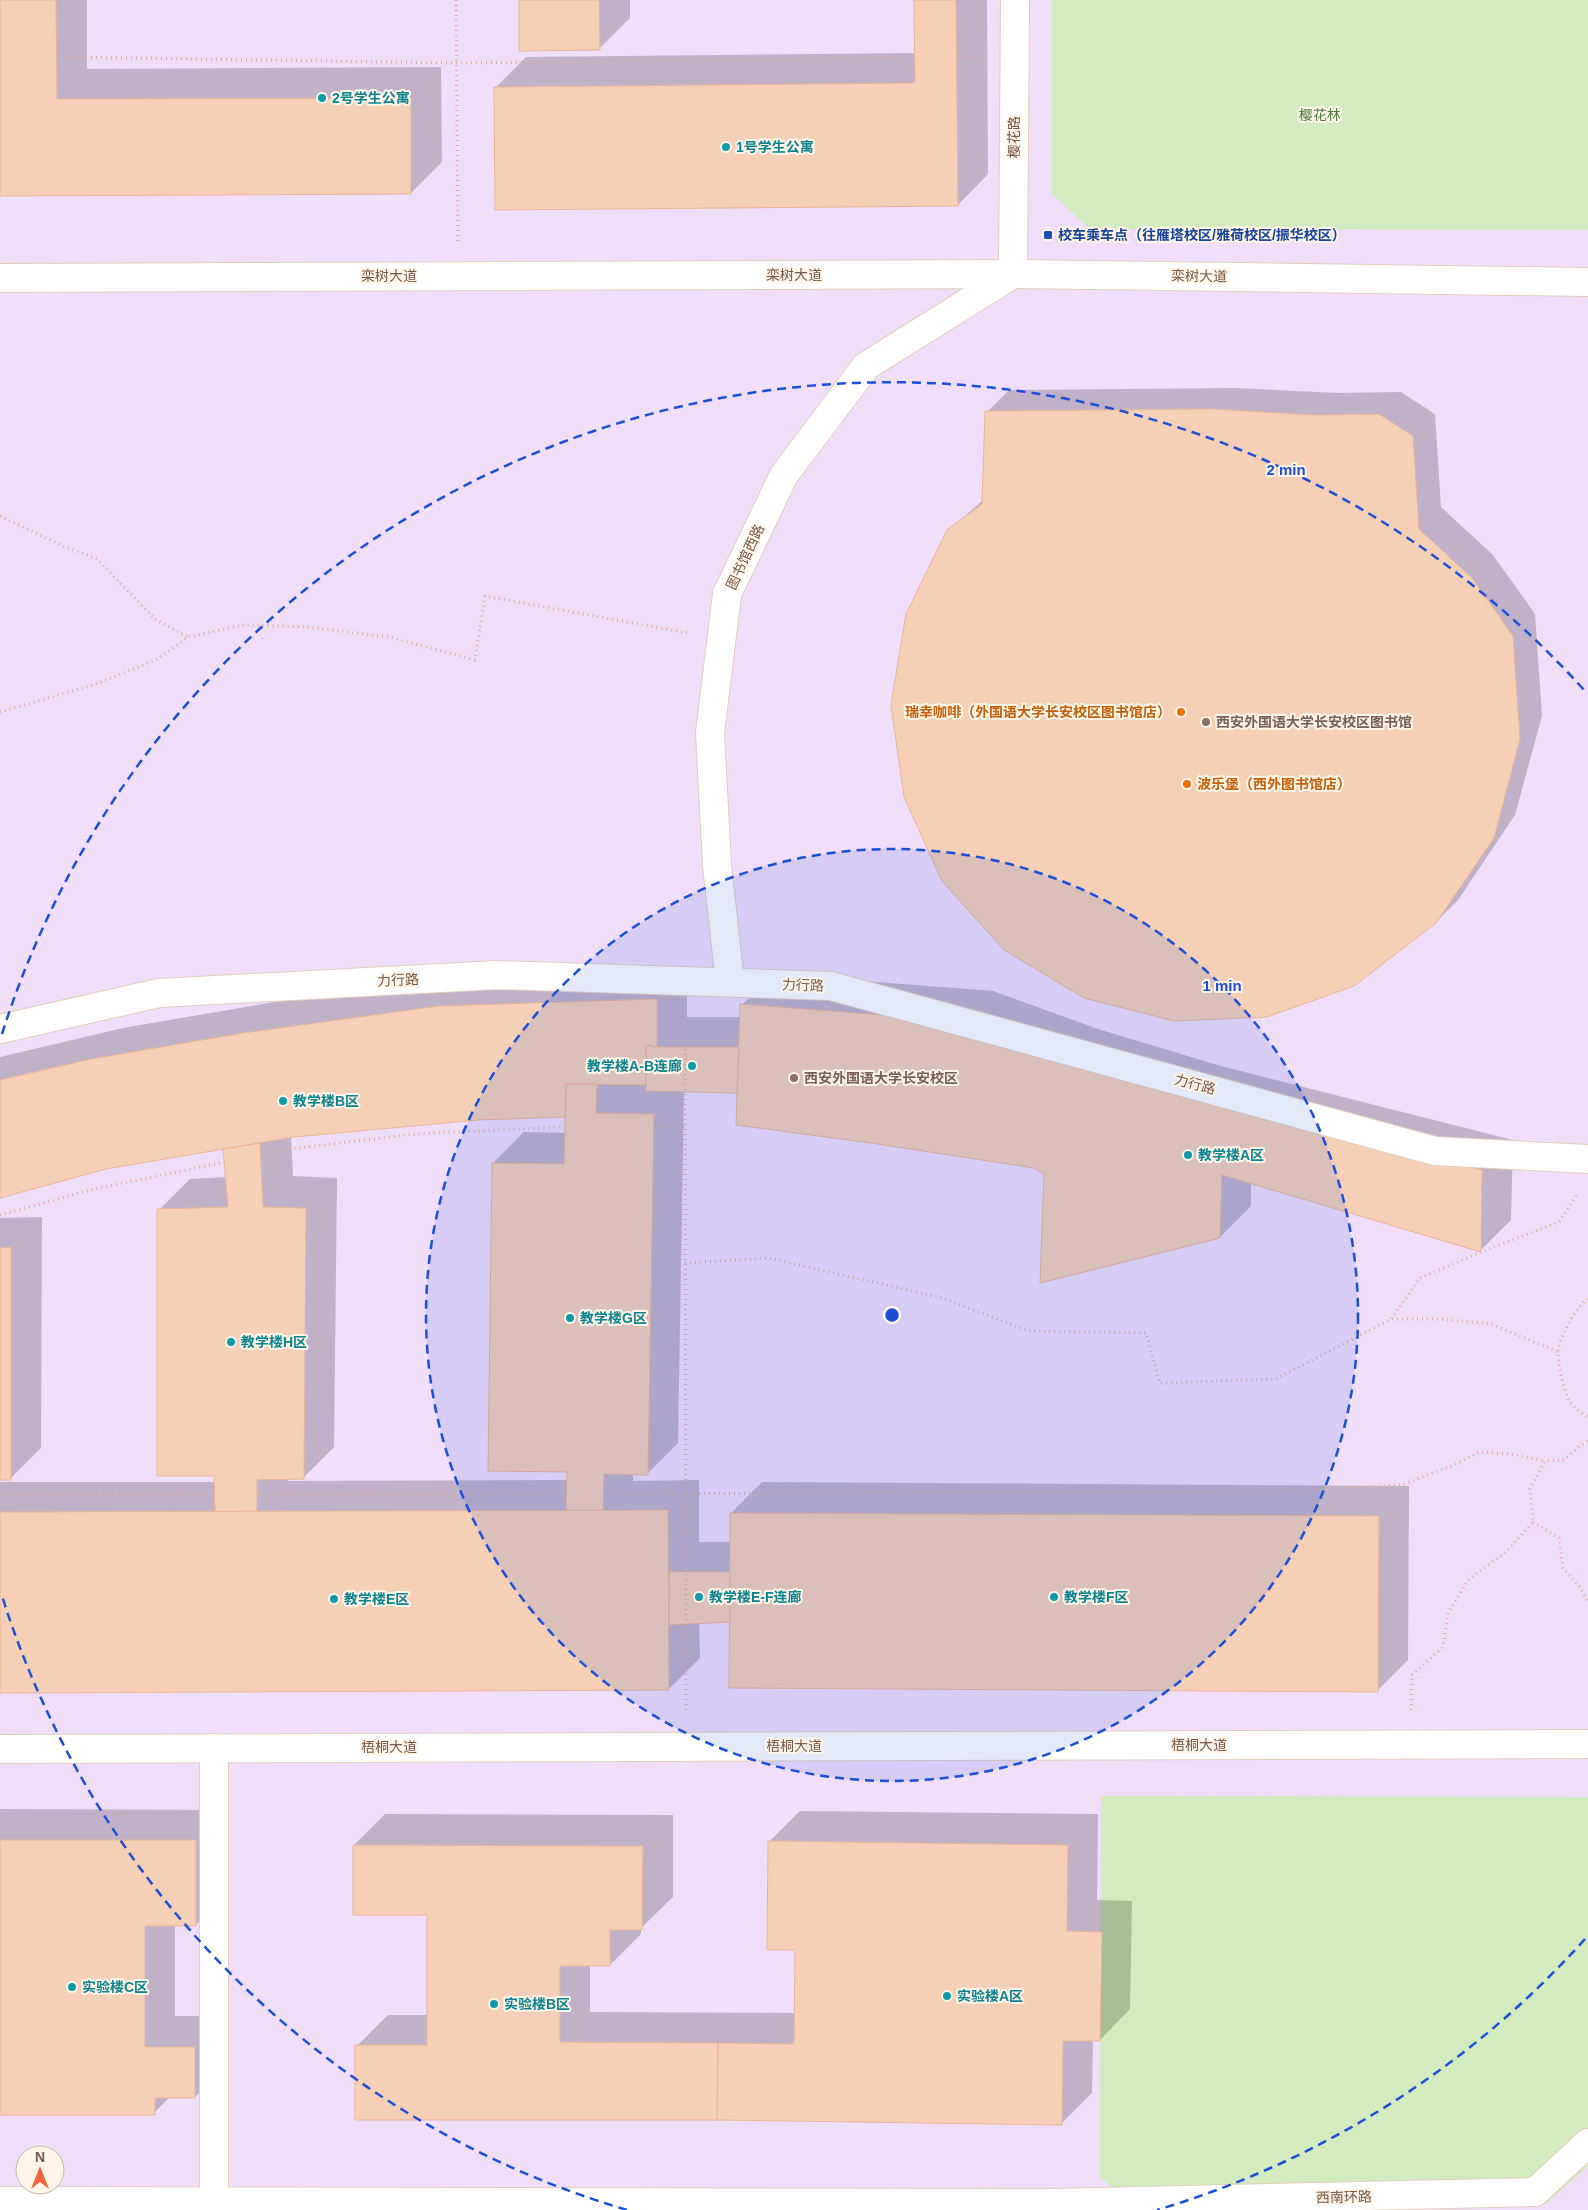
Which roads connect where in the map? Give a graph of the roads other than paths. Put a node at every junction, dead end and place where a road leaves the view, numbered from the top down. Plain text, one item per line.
1 (1015, 0) edge
2 (1014, 274) junction
3 (0, 278) edge
4 (1588, 282) edge
5 (725, 936) junction
6 (685, 981) junction
7 (730, 982) junction
8 (777, 984) junction
9 (0, 1028) edge
10 (1588, 1159) edge
11 (1588, 1744) edge
12 (214, 1748) junction
13 (0, 1749) edge
14 (1588, 2143) edge
15 (0, 2201) edge
16 (214, 2201) junction

1 - 2 street, 樱花路
2 - 3 street, 栾树大道
2 - 4 street, 栾树大道
2 - 5 street, 图书馆西路
5 - 6 street
5 - 7 street, 图书馆西路
5 - 8 street
6 - 7 street, 力行路
6 - 9 street, 力行路
7 - 8 street, 力行路
8 - 10 street, 力行路
11 - 12 street, 梧桐大道
12 - 13 street, 梧桐大道
12 - 16 street
14 - 16 street, 西南环路
15 - 16 street, 西南环路

